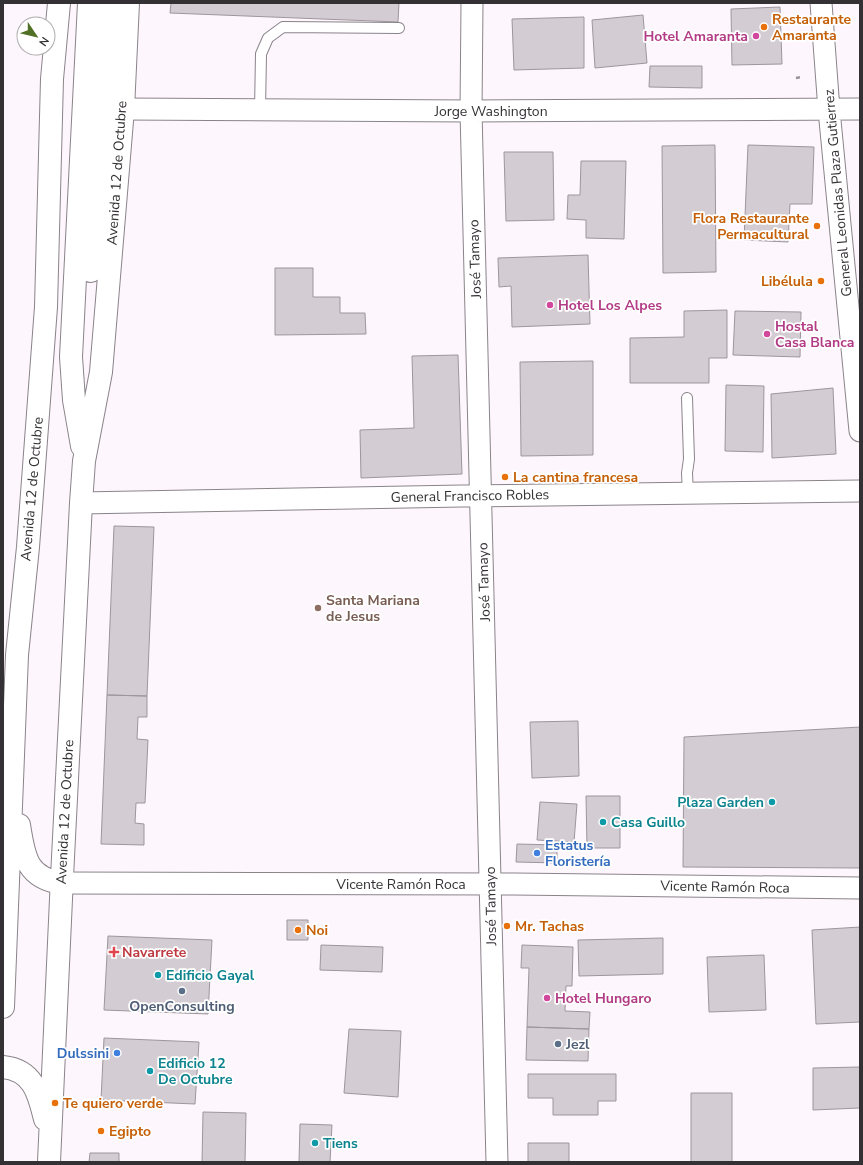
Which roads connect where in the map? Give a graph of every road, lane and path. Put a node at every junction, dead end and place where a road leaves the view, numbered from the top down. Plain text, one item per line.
1 (44, 3) edge
2 (59, 3) edge
3 (89, 3) edge
4 (108, 3) edge
5 (128, 3) edge
6 (472, 3) edge
7 (821, 3) edge
8 (43, 16) edge
9 (399, 28) dead end
10 (42, 56) edge
11 (123, 109) junction
12 (860, 109) edge
13 (260, 110) junction
14 (829, 110) junction
15 (471, 111) junction
16 (46, 307) junction
17 (687, 398) dead end
18 (74, 400) junction
19 (860, 431) edge
20 (84, 461) junction
21 (860, 492) edge
22 (688, 494) junction
23 (481, 496) junction
24 (81, 503) junction
25 (12, 782) junction
26 (62, 883) junction
27 (491, 885) junction
28 (860, 888) edge
29 (3, 1007) edge
30 (3, 1067) edge
31 (50, 1140) junction
32 (49, 1162) edge
33 (497, 1162) edge

1 - 8 main road
2 - 16 main road, Avenida 12 de Octubre
3 - 18 main road, Avenida 12 de Octubre
4 - 18 main road
5 - 11 main road, Avenida 12 de Octubre
6 - 15 street, José Tamayo
7 - 14 street, General Leonidas Plaza Gutierrez
9 - 13 lane
10 - 16 main road, Avenida 12 de Octubre
11 - 13 street, Jorge Washington
11 - 20 main road, Avenida 12 de Octubre
12 - 14 street, Jorge Washington
13 - 15 street, Jorge Washington
14 - 15 street, Jorge Washington
14 - 19 street, General Leonidas Plaza Gutierrez
15 - 23 street, José Tamayo
16 - 25 main road, Avenida 12 de Octubre
17 - 22 lane
18 - 20 main road, Avenida 12 de Octubre
20 - 24 main road, Avenida 12 de Octubre
21 - 22 street, General Francisco Robles
22 - 23 street, General Francisco Robles
23 - 24 street, General Francisco Robles
23 - 27 street, José Tamayo
24 - 26 main road, Avenida 12 de Octubre
25 - 26 main road
25 - 29 main road, Avenida 12 de Octubre
26 - 27 street, Vicente Ramón Roca
26 - 31 main road, Avenida 12 de Octubre
27 - 28 street, Vicente Ramón Roca
27 - 33 street, José Tamayo
30 - 31 main road
31 - 32 main road, Avenida 12 de Octubre

